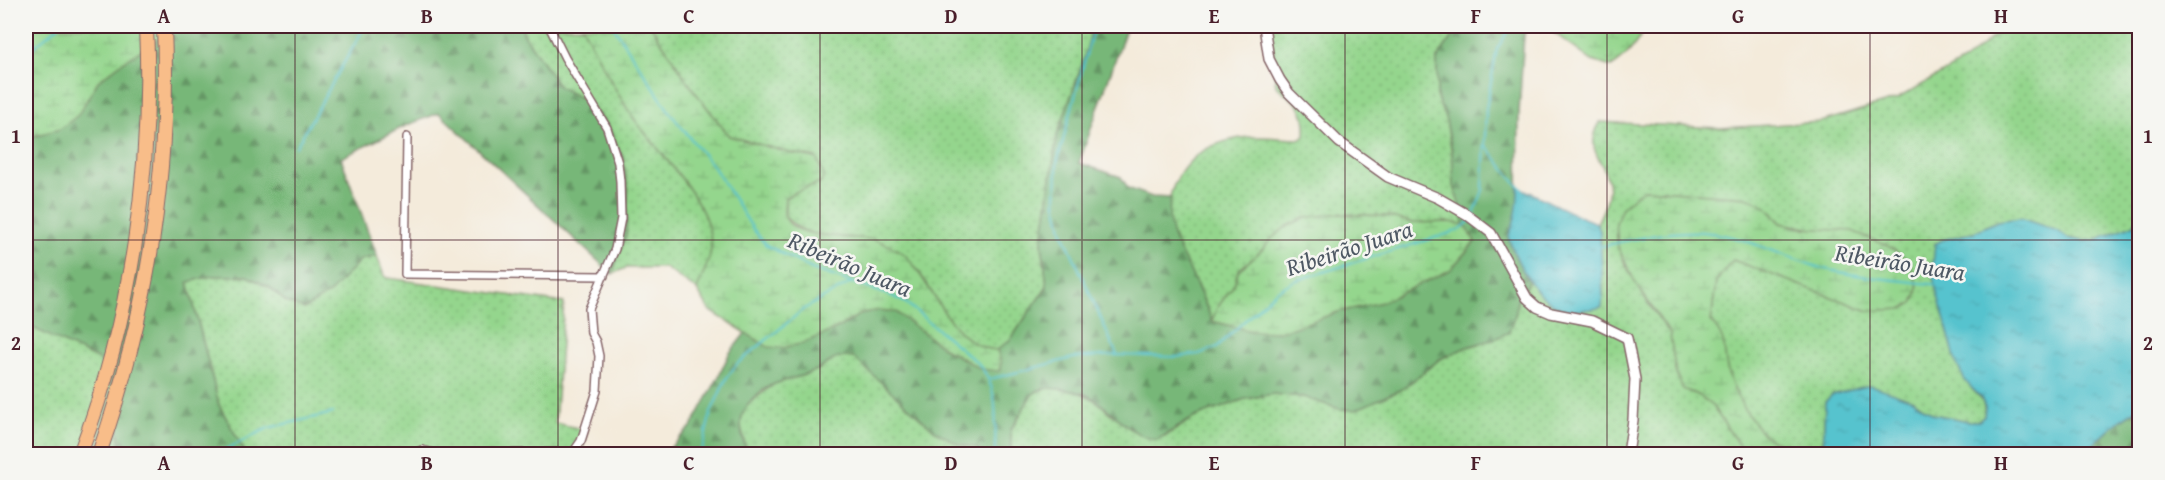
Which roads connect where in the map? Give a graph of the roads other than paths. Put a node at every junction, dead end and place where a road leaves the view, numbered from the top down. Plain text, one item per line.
1 (146, 26) edge
2 (164, 26) edge
3 (549, 26) edge
4 (1264, 26) edge
5 (407, 136) dead end
6 (604, 276) junction
7 (573, 453) edge
8 (80, 454) edge
9 (99, 454) edge
10 (412, 454) edge
11 (439, 454) edge
12 (486, 454) edge
13 (1628, 454) edge

1 - 8 highway
2 - 9 highway
3 - 6 street
4 - 13 street
5 - 6 street
6 - 7 street
7 - 12 street
10 - 11 street

